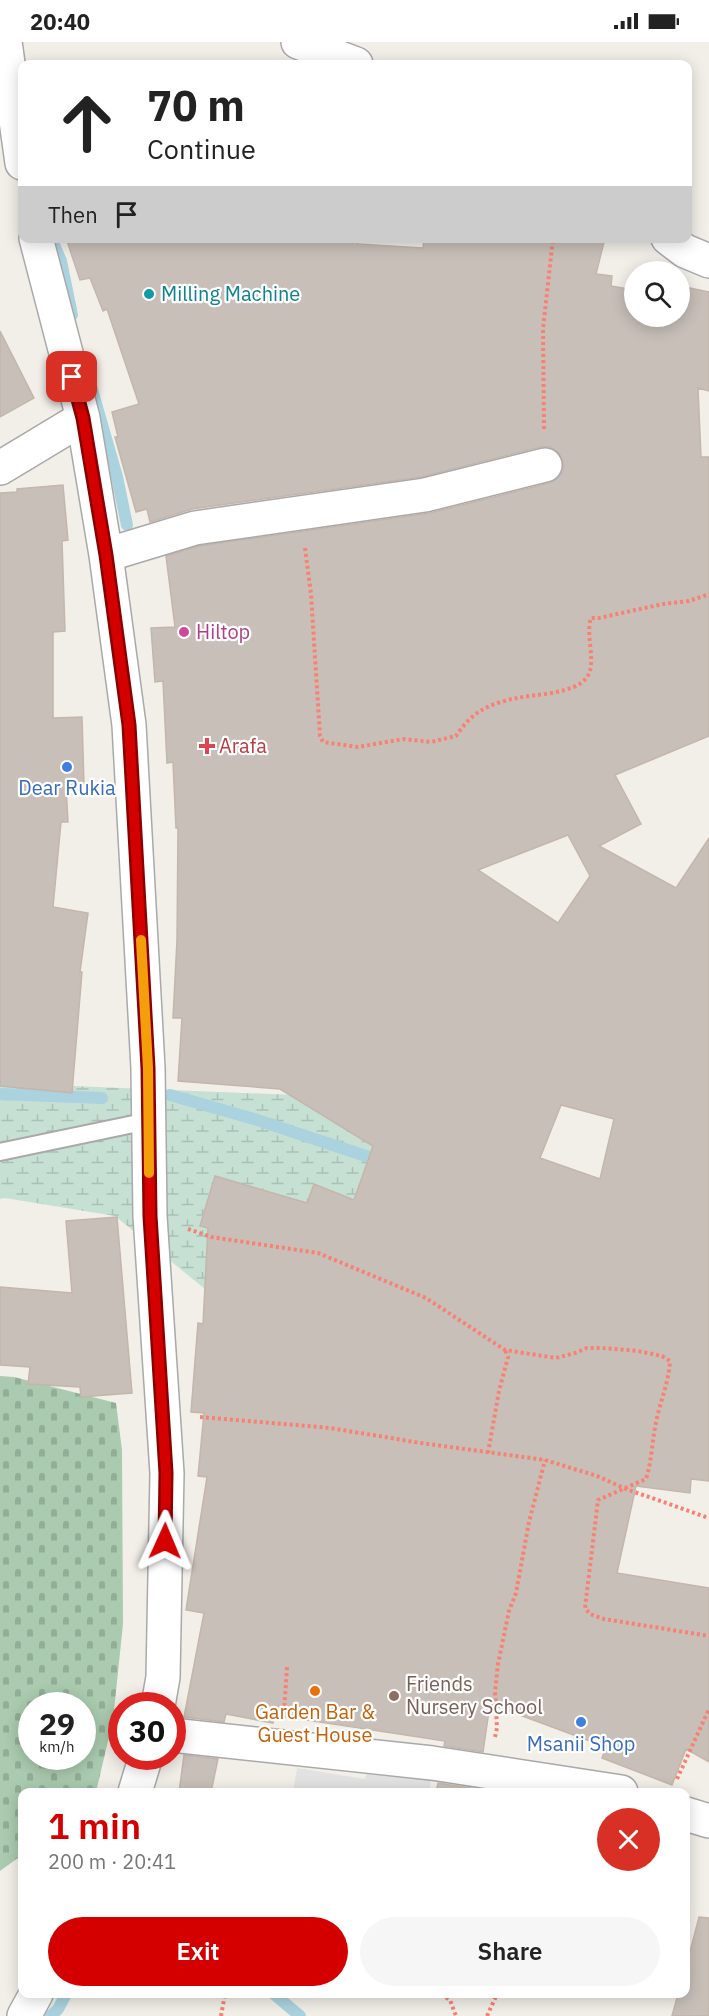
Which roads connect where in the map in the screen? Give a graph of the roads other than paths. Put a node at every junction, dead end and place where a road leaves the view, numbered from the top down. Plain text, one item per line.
1 (5, 42) edge
2 (298, 42) edge
3 (345, 60) edge
4 (18, 135) edge
5 (37, 243) edge
6 (675, 243) edge
7 (709, 261) edge
8 (83, 418) junction
9 (545, 465) road end
10 (0, 468) edge
11 (106, 555) junction
12 (148, 1121) junction
13 (0, 1152) edge
14 (160, 1692) edge
15 (186, 1736) edge
16 (142, 1770) edge
17 (136, 1788) edge
18 (596, 1788) edge
19 (690, 1815) edge
20 (709, 1821) edge
21 (34, 1998) edge
22 (24, 2016) edge

1 - 4 street
2 - 3 street
5 - 8 street
6 - 7 street
8 - 10 street
8 - 11 street
9 - 11 street
11 - 12 street
12 - 13 lane
12 - 14 street
15 - 18 street
16 - 17 street
19 - 20 street
21 - 22 street

